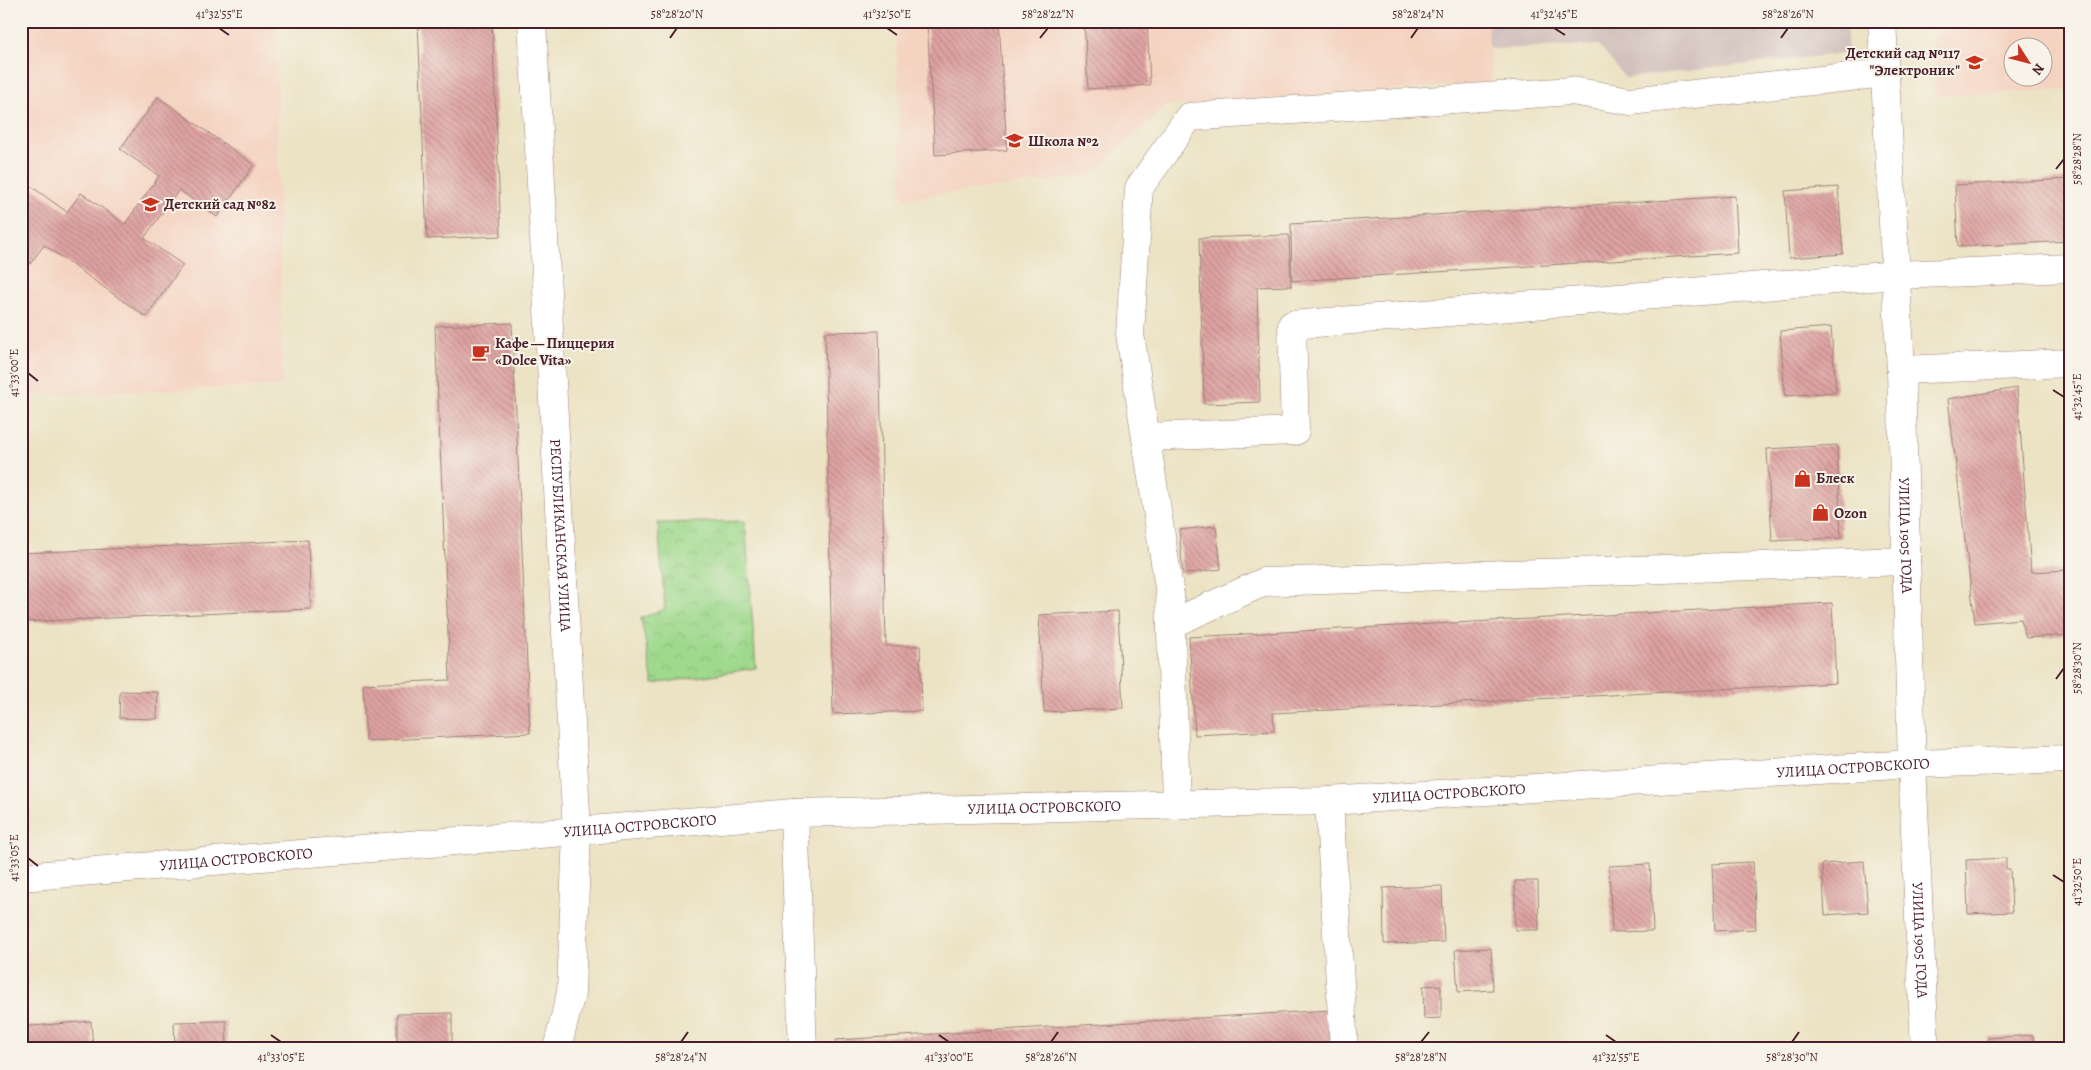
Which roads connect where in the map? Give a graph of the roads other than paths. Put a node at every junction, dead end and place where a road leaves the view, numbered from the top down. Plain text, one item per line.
1 (532, 21) edge
2 (1882, 21) edge
3 (1884, 73) junction
4 (2070, 268) edge
5 (1896, 275) junction
6 (2070, 363) edge
7 (1901, 370) junction
8 (1146, 437) junction
9 (1906, 561) junction
10 (1171, 624) junction
11 (2070, 759) edge
12 (1912, 764) junction
13 (1329, 801) junction
14 (1176, 805) junction
15 (794, 813) junction
16 (577, 831) junction
17 (21, 877) edge
18 (557, 1049) edge
19 (803, 1049) edge
20 (1344, 1049) edge
21 (1925, 1049) edge

1 - 16 street, РЕСПУБЛИКАНСКАЯ УЛИЦА
2 - 3 street, УЛИЦА 1905 ГОДА
3 - 5 street, УЛИЦА 1905 ГОДА
3 - 8 street
4 - 5 street
5 - 7 street, УЛИЦА 1905 ГОДА
5 - 8 street
6 - 7 street
7 - 9 street, УЛИЦА 1905 ГОДА
8 - 10 street
9 - 10 street
9 - 12 street, УЛИЦА 1905 ГОДА
10 - 14 street
11 - 12 street, УЛИЦА ОСТРОВСКОГО
12 - 13 street, УЛИЦА ОСТРОВСКОГО
12 - 21 street, УЛИЦА 1905 ГОДА
13 - 14 street, УЛИЦА ОСТРОВСКОГО
13 - 20 street
14 - 15 street, УЛИЦА ОСТРОВСКОГО
15 - 16 street, УЛИЦА ОСТРОВСКОГО
15 - 19 street
16 - 17 street, УЛИЦА ОСТРОВСКОГО
16 - 18 street, РЕСПУБЛИКАНСКАЯ УЛИЦА

